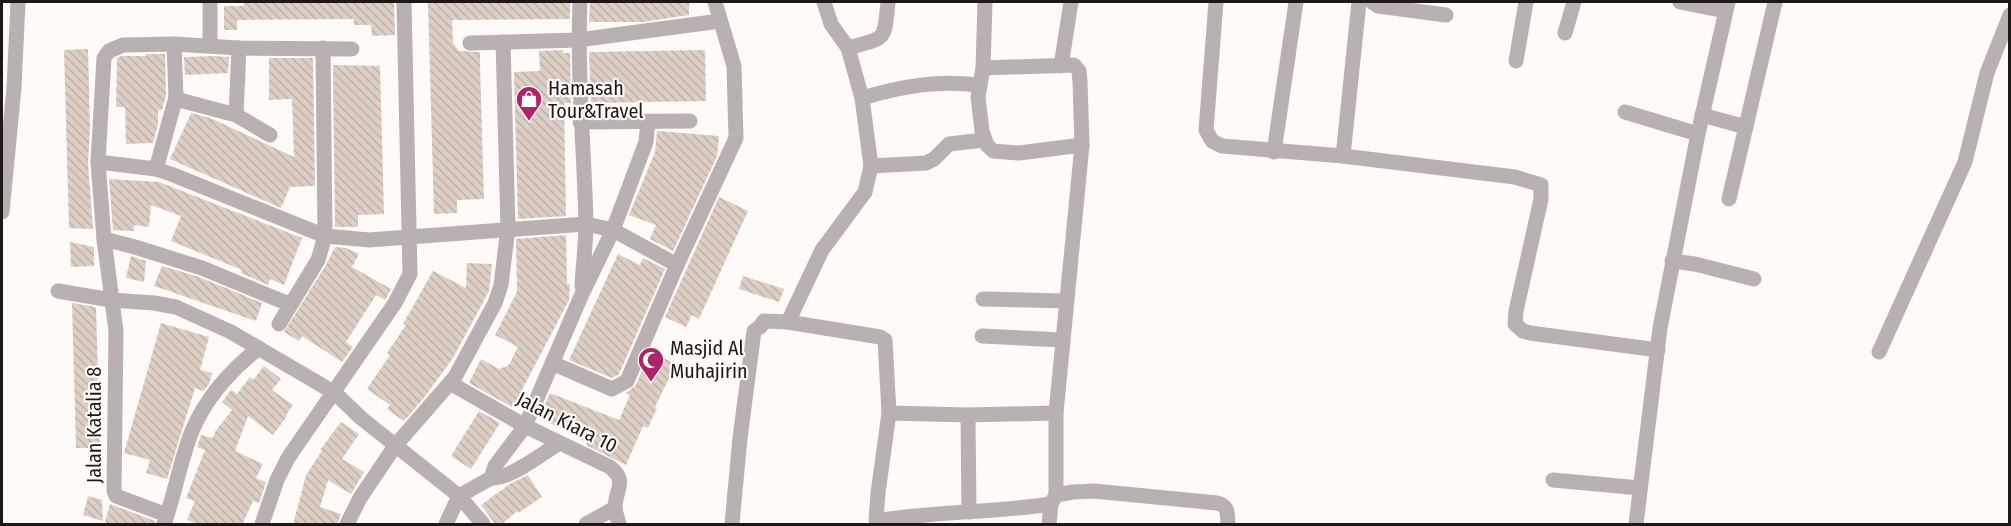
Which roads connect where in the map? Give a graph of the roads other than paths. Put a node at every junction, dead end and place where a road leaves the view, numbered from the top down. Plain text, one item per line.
1 (18, 2) edge
2 (210, 2) edge
3 (404, 2) edge
4 (580, 2) edge
5 (715, 2) edge
6 (824, 2) edge
7 (888, 2) edge
8 (985, 2) edge
9 (1071, 2) edge
10 (1216, 2) edge
11 (1296, 2) edge
12 (1359, 2) edge
13 (1372, 2) edge
14 (1526, 2) edge
15 (1574, 2) edge
16 (1680, 2) edge
17 (1775, 2) edge
18 (1726, 6) edge
19 (1446, 15) dead end
20 (2010, 15) edge
21 (720, 21) junction
22 (1565, 33) dead end
23 (578, 40) junction
24 (502, 42) junction
25 (470, 43) dead end
26 (174, 44) junction
27 (210, 45) junction
28 (239, 48) junction
29 (323, 48) junction
30 (848, 48) junction
31 (352, 49) dead end
32 (1516, 61) dead end
33 (1061, 66) junction
34 (983, 68) junction
35 (979, 85) junction
36 (176, 97) junction
37 (862, 98) junction
38 (1625, 112) dead end
39 (237, 115) junction
40 (1702, 115) junction
41 (648, 121) junction
42 (690, 121) dead end
43 (580, 122) junction
44 (1746, 127) junction
45 (1698, 134) junction
46 (270, 135) dead end
47 (984, 140) junction
48 (1082, 146) junction
49 (1274, 152) junction
50 (1343, 156) junction
51 (98, 162) junction
52 (4, 163) edge
53 (871, 166) junction
54 (156, 169) junction
55 (1729, 199) dead end
56 (2, 212) edge
57 (586, 224) junction
58 (508, 228) junction
59 (613, 230) junction
60 (325, 236) junction
61 (409, 237) junction
62 (104, 239) junction
63 (1672, 261) junction
64 (677, 265) junction
65 (1754, 279) dead end
66 (58, 291) dead end
67 (582, 294) junction
68 (983, 299) dead end
69 (111, 300) junction
70 (1066, 301) junction
71 (289, 304) junction
72 (788, 322) junction
73 (279, 324) dead end
74 (982, 336) dead end
75 (1063, 340) junction
76 (259, 348) junction
77 (1658, 350) junction
78 (1879, 352) dead end
79 (552, 363) junction
80 (450, 383) junction
81 (335, 393) junction
82 (889, 413) junction
83 (1056, 413) junction
84 (968, 416) junction
85 (525, 426) junction
86 (559, 443) junction
87 (395, 446) junction
88 (491, 478) junction
89 (1553, 480) dead end
90 (1640, 488) junction
91 (459, 496) junction
92 (1053, 500) junction
93 (615, 508) junction
94 (969, 512) junction
95 (166, 520) edge
96 (875, 523) edge
97 (262, 525) edge
98 (347, 525) edge
99 (446, 525) edge
100 (483, 525) edge
101 (586, 525) edge
102 (619, 525) edge
103 (732, 525) edge
104 (1049, 525) edge
105 (1228, 525) edge
106 (1636, 525) edge

1 - 52 street
2 - 27 street
3 - 61 street
4 - 23 street
5 - 21 street
6 - 30 street
7 - 30 street
8 - 34 street
9 - 33 street
10 - 49 street
11 - 49 street
12 - 50 street
13 - 19 street
14 - 32 street
15 - 22 street
16 - 18 street
17 - 44 street
18 - 40 street
20 - 78 street
21 - 23 street
21 - 64 street
23 - 24 street
23 - 43 street
24 - 25 street
24 - 58 street
26 - 27 street
26 - 36 street
26 - 51 street
27 - 28 street
28 - 29 street
28 - 39 street
29 - 31 street
29 - 60 street
30 - 37 street
33 - 34 street
33 - 48 street
34 - 35 street
35 - 37 street
35 - 47 street
36 - 39 street
36 - 54 street
37 - 53 street
38 - 45 street
39 - 46 street
40 - 44 street
40 - 45 street
41 - 42 street
41 - 43 street
41 - 59 street
43 - 57 street
44 - 55 street
45 - 63 street
47 - 48 street
47 - 53 street
48 - 70 street
49 - 50 street
50 - 77 street
51 - 54 street
51 - 62 street
52 - 56 street
53 - 72 street
54 - 60 street
57 - 58 street
57 - 59 street
57 - 67 street
58 - 61 street
58 - 80 street
59 - 64 street
59 - 67 street
60 - 61 street
60 - 71 street
61 - 81 street
62 - 69 street
62 - 71 street
63 - 65 street
63 - 77 street
64 - 79 street
66 - 69 street
67 - 79 street
68 - 70 street
69 - 76 street
69 - 95 street, Jalan Katalia 8
70 - 75 street
71 - 73 street
72 - 82 street
72 - 103 street
74 - 75 street
75 - 83 street
76 - 81 street
76 - 95 street
77 - 90 street
79 - 85 street
80 - 85 street, Jalan Kiara 10
80 - 87 street
81 - 87 street
81 - 97 street
82 - 84 street
82 - 96 street
83 - 84 street
83 - 92 street
84 - 94 street
85 - 86 street, Jalan Kiara 10
85 - 88 street
86 - 88 street
86 - 93 street, Jalan Kiara 10
87 - 91 street
87 - 98 street
88 - 91 street
89 - 90 street
90 - 106 street
91 - 99 street
91 - 100 street
92 - 94 street
92 - 104 street
92 - 105 street
93 - 101 street
93 - 102 street, Jalan Kiara 10
94 - 96 street

